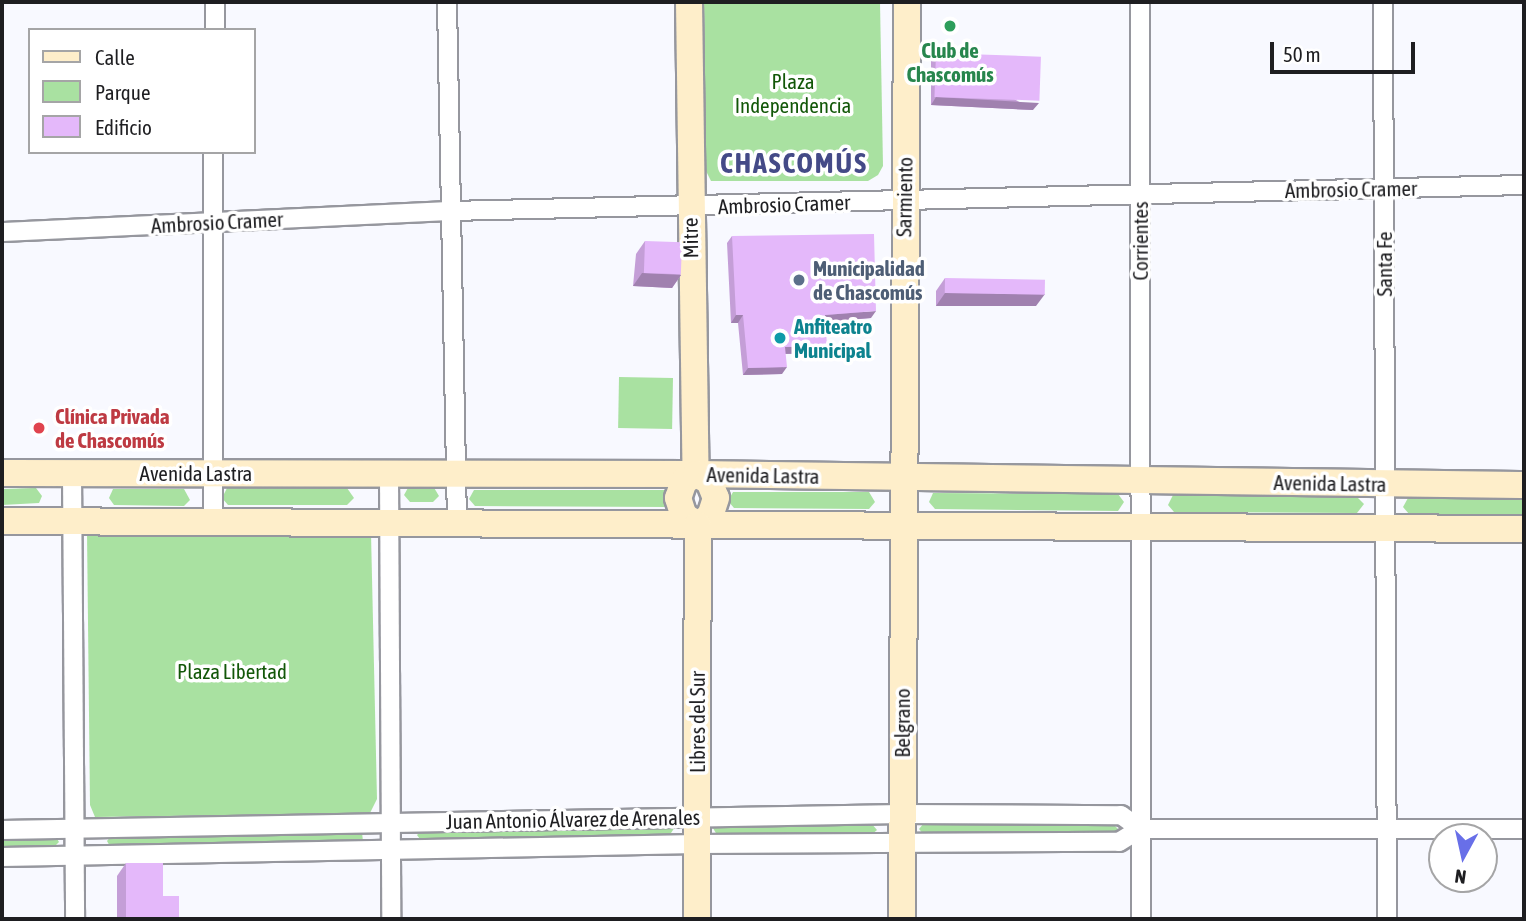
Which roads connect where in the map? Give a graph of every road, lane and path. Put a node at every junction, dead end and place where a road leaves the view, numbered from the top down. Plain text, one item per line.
1 (215, 2) edge
2 (447, 2) edge
3 (689, 2) edge
4 (907, 2) edge
5 (1140, 2) edge
6 (1383, 2) edge
7 (215, 28) edge
8 (213, 154) edge
9 (1524, 185) edge
10 (1383, 188) junction
11 (1140, 193) junction
12 (903, 200) junction
13 (690, 207) junction
14 (451, 211) junction
15 (212, 223) junction
16 (2, 232) edge
17 (2, 473) edge
18 (72, 473) junction
19 (213, 473) junction
20 (388, 474) junction
21 (457, 474) junction
22 (696, 474) junction
23 (902, 477) junction
24 (1140, 480) junction
25 (1384, 483) junction
26 (1524, 485) edge
27 (2, 521) edge
28 (72, 521) junction
29 (214, 522) junction
30 (389, 523) junction
31 (457, 523) junction
32 (698, 525) junction
33 (902, 526) junction
34 (1141, 527) junction
35 (1385, 528) junction
36 (1524, 529) edge
37 (902, 814) junction
38 (696, 815) junction
39 (390, 823) junction
40 (1140, 829) junction
41 (1387, 829) junction
42 (1524, 829) edge
43 (2, 830) edge
44 (75, 830) junction
45 (902, 843) junction
46 (697, 844) junction
47 (391, 852) junction
48 (76, 856) junction
49 (2, 857) edge
50 (75, 919) edge
51 (391, 919) edge
52 (697, 919) edge
53 (902, 919) edge
54 (1140, 919) edge
55 (1387, 919) edge

1 - 7 street
2 - 14 street
3 - 13 main road, Mitre
4 - 12 main road, Sarmiento
5 - 11 street, Corrientes
6 - 10 street, Santa Fe
8 - 15 street
9 - 10 street, Ambrosio Cramer
10 - 11 street, Ambrosio Cramer
10 - 25 street, Santa Fe
11 - 12 street, Ambrosio Cramer
11 - 24 street, Corrientes
12 - 13 street, Ambrosio Cramer
12 - 23 main road, Sarmiento
13 - 14 street, Ambrosio Cramer
13 - 22 main road, Mitre
14 - 15 street, Ambrosio Cramer
14 - 21 street
15 - 16 street, Ambrosio Cramer
15 - 19 street
17 - 18 main road, Avenida Lastra
18 - 19 main road, Avenida Lastra
18 - 28 street
19 - 20 main road, Avenida Lastra
19 - 29 street
20 - 21 main road, Avenida Lastra
20 - 30 street
21 - 22 main road, Avenida Lastra
21 - 31 street
22 - 23 main road, Avenida Lastra
22 - 32 main road
23 - 24 main road, Avenida Lastra
23 - 33 main road, Sarmiento
24 - 25 main road, Avenida Lastra
24 - 34 street, Corrientes
25 - 26 main road, Avenida Lastra
25 - 35 street, Santa Fe
27 - 28 main road
28 - 29 main road
28 - 44 street
29 - 30 main road
30 - 31 main road
30 - 39 street
31 - 32 main road
32 - 33 main road
32 - 38 main road, Libres del Sur
33 - 34 main road
33 - 37 main road, Belgrano
34 - 35 main road
34 - 40 street, Corrientes
35 - 36 main road
35 - 41 street, Santa Fe
37 - 38 street, Juan Antonio Álvarez de Arenales
37 - 40 street, Juan Antonio Álvarez de Arenales
37 - 45 main road, Belgrano
38 - 39 street, Juan Antonio Álvarez de Arenales
38 - 46 main road, Libres del Sur
39 - 44 street, Juan Antonio Álvarez de Arenales
39 - 47 street
40 - 41 street, Juan Antonio Álvarez de Arenales
40 - 45 street, Juan Antonio Álvarez de Arenales
40 - 54 street, Corrientes
41 - 42 street, Juan Antonio Álvarez de Arenales
41 - 55 street, Santa Fe
43 - 44 street, Juan Antonio Álvarez de Arenales
44 - 48 street
45 - 46 street, Juan Antonio Álvarez de Arenales
45 - 53 main road, Belgrano
46 - 47 street, Juan Antonio Álvarez de Arenales
46 - 52 main road, Libres del Sur
47 - 48 street, Juan Antonio Álvarez de Arenales
47 - 51 street
48 - 49 street, Juan Antonio Álvarez de Arenales
48 - 50 street

